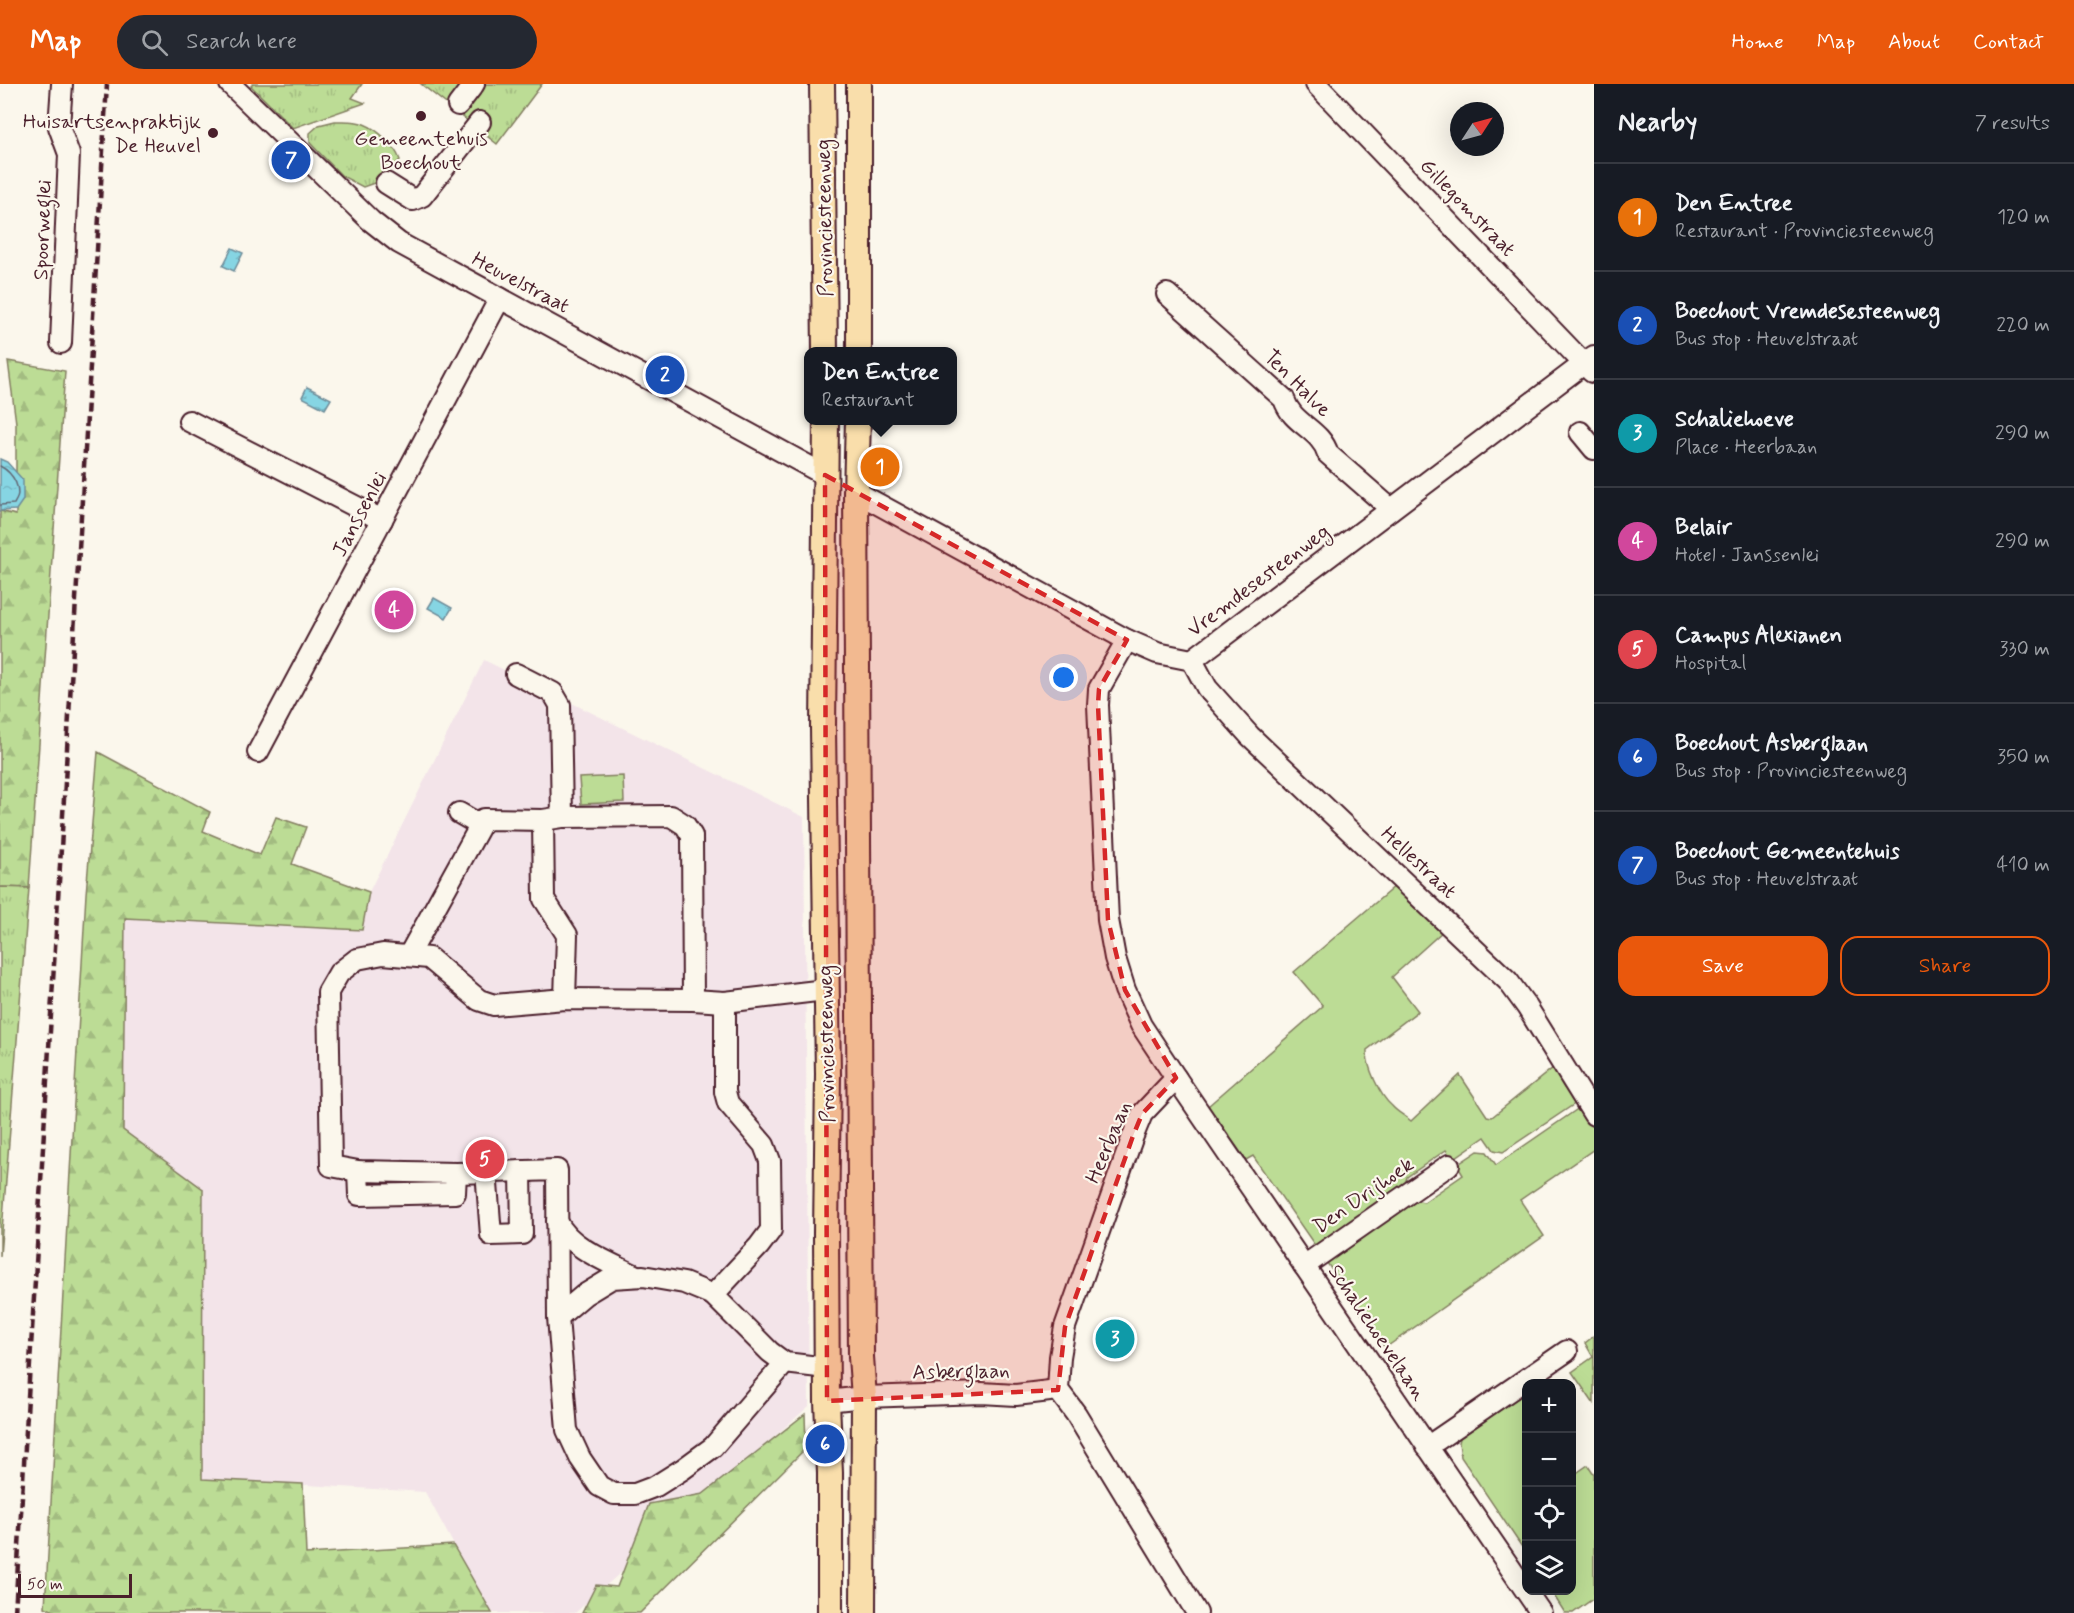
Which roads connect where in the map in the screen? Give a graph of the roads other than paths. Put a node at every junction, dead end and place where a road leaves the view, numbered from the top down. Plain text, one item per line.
1 (62, 84) edge
2 (232, 84) edge
3 (474, 84) edge
4 (822, 84) edge
5 (859, 84) edge
6 (1316, 84) edge
7 (458, 105) dead end
8 (480, 122) dead end
9 (386, 183) dead end
10 (1167, 294) dead end
11 (500, 298) junction
12 (61, 343) dead end
13 (825, 347) edge
14 (859, 347) edge
15 (1591, 364) edge
16 (189, 421) dead end
17 (826, 425) edge
18 (858, 425) edge
19 (1581, 432) dead end
20 (1594, 449) edge
21 (825, 474) junction
22 (856, 492) junction
23 (1391, 509) junction
24 (382, 520) junction
25 (1127, 640) junction
26 (1192, 660) junction
27 (516, 674) dead end
28 (258, 752) dead end
29 (459, 813) dead end
30 (553, 818) junction
31 (480, 825) junction
32 (409, 955) junction
33 (825, 990) junction
34 (565, 999) junction
35 (693, 1000) junction
36 (725, 1002) junction
37 (1176, 1078) junction
38 (1594, 1115) edge
39 (1449, 1165) dead end
40 (521, 1171) junction
41 (486, 1172) junction
42 (557, 1221) junction
43 (1304, 1266) junction
44 (636, 1276) junction
45 (713, 1294) junction
46 (558, 1317) junction
47 (1568, 1351) dead end
48 (785, 1363) junction
49 (827, 1368) junction
50 (1058, 1390) junction
51 (864, 1397) junction
52 (827, 1401) junction
53 (1427, 1447) junction
54 (830, 1613) edge
55 (863, 1613) edge
56 (1197, 1613) edge
57 (1541, 1613) edge

1 - 12 street, Spoorweglei
2 - 11 street, Heuvelstraat
3 - 7 street
4 - 13 main road, Provinciesteenweg
5 - 14 main road, Provinciesteenweg
6 - 15 street, Gillegomstraat
8 - 9 street
10 - 23 street, Ten Halve
11 - 21 street, Heuvelstraat
11 - 24 street, Janssenlei
15 - 23 street, Vremdesesteenweg
16 - 24 street
17 - 21 main road, Provinciesteenweg
18 - 22 main road, Provinciesteenweg
19 - 20 street
21 - 22 main road
21 - 33 main road, Provinciesteenweg
22 - 25 street, Vremdesesteenweg
22 - 51 main road, Provinciesteenweg
23 - 26 street, Vremdesesteenweg
24 - 28 street, Janssenlei
25 - 26 street, Vremdesesteenweg
25 - 37 street
26 - 38 street, Hellestraat
27 - 30 street
29 - 31 street
30 - 31 street
30 - 34 street
30 - 35 street
31 - 32 street
32 - 34 street
32 - 41 street
33 - 36 street
33 - 49 main road, Provinciesteenweg
34 - 35 street
35 - 36 street
36 - 45 street
37 - 43 street, Schaliehoevelaan
37 - 50 street, Heerbaan
39 - 43 street, Den Drijhoek
40 - 41 street
40 - 41 street
40 - 42 street
42 - 44 street
42 - 46 street
43 - 53 street, Schaliehoevelaan
44 - 45 street
44 - 46 street
45 - 48 street
46 - 48 street
47 - 53 street
48 - 49 street
49 - 52 main road, Provinciesteenweg
50 - 51 street, Asberglaan
50 - 56 street
51 - 52 street, Asberglaan
51 - 55 main road, Provinciesteenweg
52 - 54 main road, Provinciesteenweg
53 - 57 street, Schaliehoevelaan

